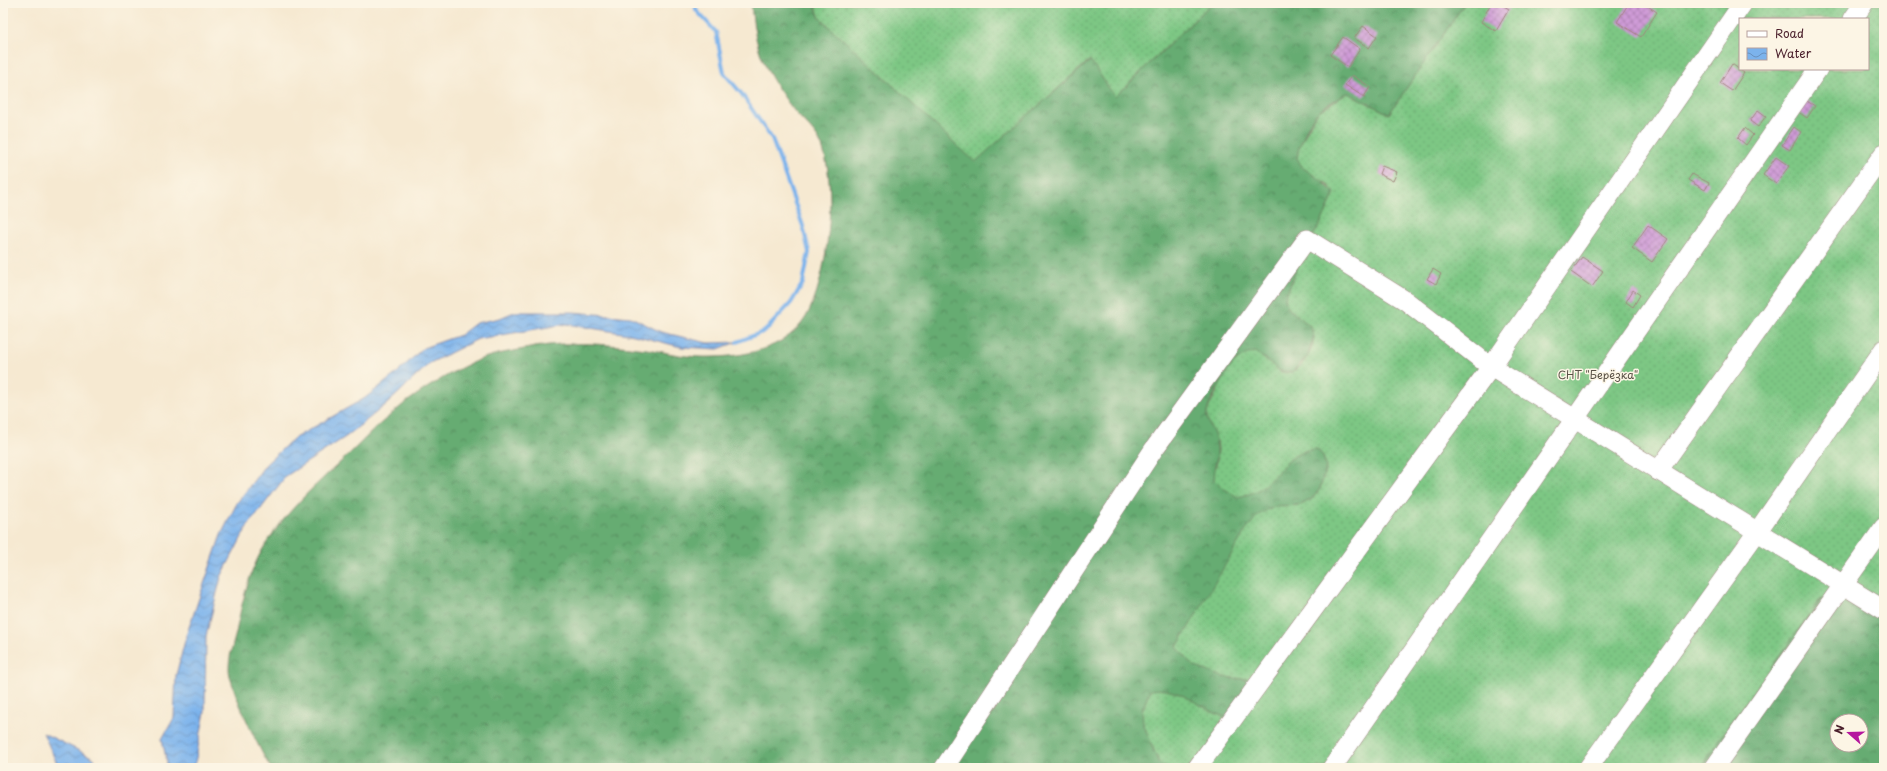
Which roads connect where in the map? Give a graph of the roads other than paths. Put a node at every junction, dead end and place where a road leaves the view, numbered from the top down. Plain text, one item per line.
1 (1743, 3) edge
2 (1864, 3) edge
3 (1854, 18) edge
4 (1817, 70) edge
5 (1884, 153) edge
6 (1884, 349) edge
7 (1490, 367) junction
8 (1574, 419) junction
9 (1658, 471) junction
10 (1884, 528) edge
11 (1757, 532) junction
12 (1844, 585) junction
13 (1884, 610) edge
14 (944, 768) edge
15 (1197, 768) edge
16 (1332, 768) edge
17 (1588, 768) edge
18 (1714, 768) edge

1 - 7 lane
2 - 3 lane
4 - 8 lane
5 - 9 lane
6 - 11 lane
7 - 8 lane
7 - 14 lane
7 - 15 lane
8 - 9 lane
8 - 16 lane
9 - 11 lane
10 - 12 lane
11 - 12 lane
11 - 17 lane
12 - 13 lane
12 - 18 lane

